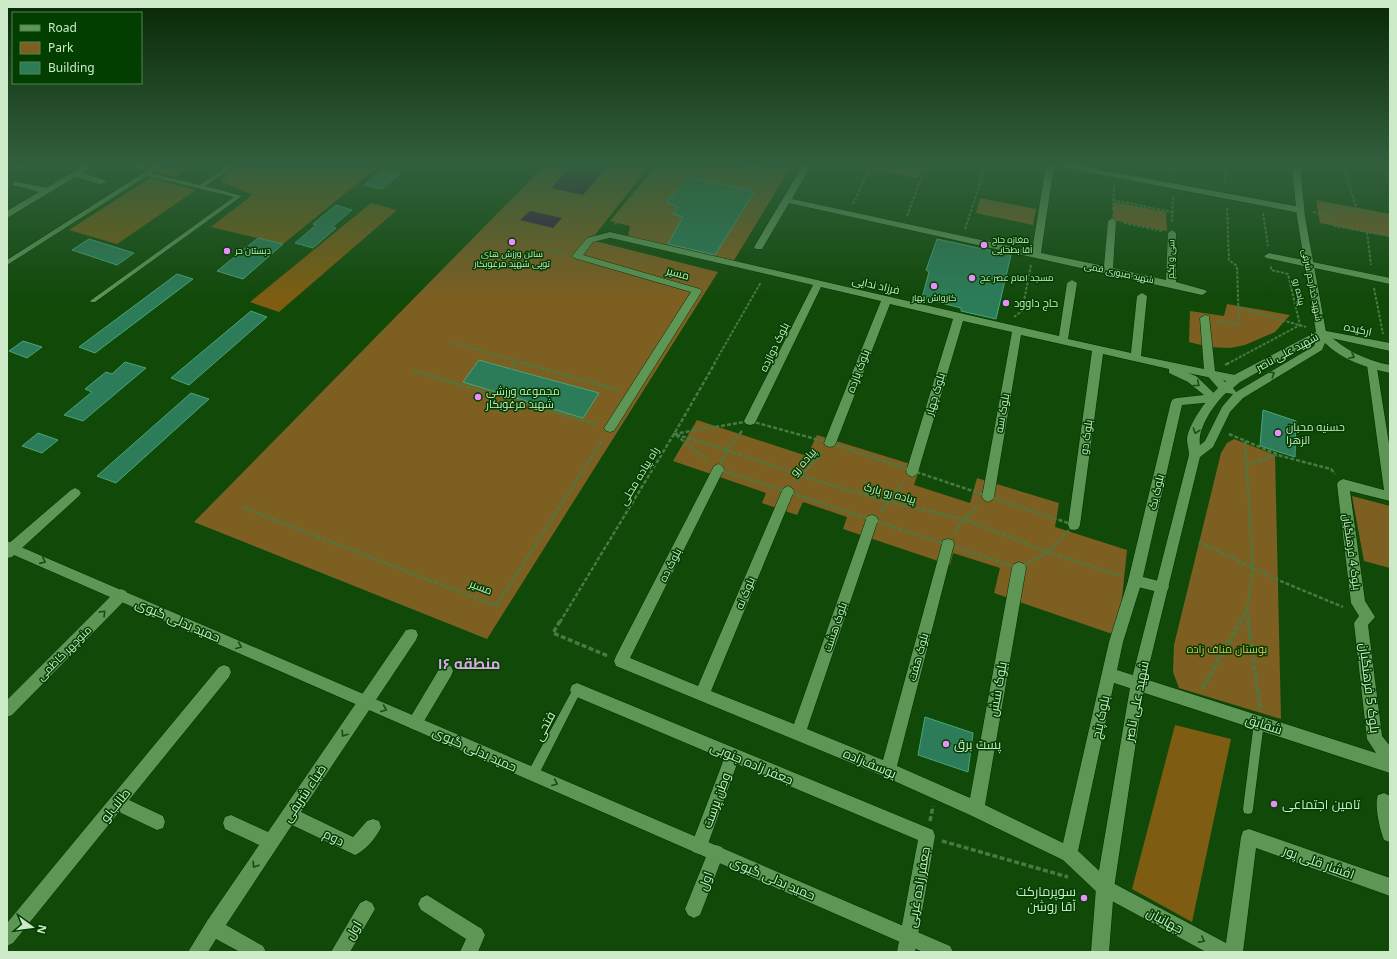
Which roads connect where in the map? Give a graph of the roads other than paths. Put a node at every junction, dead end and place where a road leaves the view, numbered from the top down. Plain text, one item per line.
1 (16, 210) edge
2 (87, 210) edge
3 (220, 210) edge
4 (780, 210) edge
5 (829, 210) edge
6 (1043, 210) edge
7 (1300, 210) edge
8 (7, 215) edge
9 (1112, 221) road end
10 (1172, 233) road end
11 (610, 235) joint
12 (759, 247) dead end
13 (1035, 255) junction
14 (1269, 256) road end
15 (7, 263) edge
16 (1308, 264) junction
17 (1108, 271) junction
18 (1390, 281) edge
19 (1072, 283) dead end
20 (818, 284) junction
21 (1171, 284) junction
22 (1202, 292) dead end
23 (1142, 296) dead end
24 (886, 300) junction
25 (93, 301) dead end
26 (958, 316) junction
27 (1205, 318) road end
28 (1017, 330) junction
29 (1321, 333) junction
30 (1063, 341) junction
31 (1388, 347) edge
32 (1098, 349) junction
33 (1136, 358) junction
34 (1372, 365) junction
35 (1390, 369) edge
36 (1210, 373) junction
37 (1236, 379) junction
38 (1224, 388) junction
39 (1239, 395) junction
40 (1214, 398) junction
41 (750, 421) road end
42 (610, 428) road end
43 (830, 443) road end
44 (1195, 455) junction
45 (718, 469) road end
46 (912, 472) road end
47 (788, 491) road end
48 (1390, 491) edge
49 (75, 493) dead end
50 (1390, 496) edge
51 (988, 497) road end
52 (872, 520) road end
53 (1074, 525) road end
54 (948, 544) road end
55 (9, 549) edge
56 (1019, 568) road end
57 (1135, 581) junction
58 (1162, 587) junction
59 (120, 595) junction
60 (1368, 616) joint
61 (411, 634) dead end
62 (621, 661) joint
63 (446, 671) dead end
64 (224, 672) dead end
65 (1109, 674) junction
66 (1138, 682) junction
67 (578, 690) joint
68 (702, 694) junction
69 (366, 701) junction
70 (7, 710) edge
71 (1259, 722) junction
72 (415, 723) junction
73 (798, 734) junction
74 (733, 754) junction
75 (1390, 759) edge
76 (1390, 765) edge
77 (888, 770) junction
78 (533, 774) junction
79 (1384, 801) dead end
80 (117, 803) junction
81 (976, 809) junction
82 (1248, 809) dead end
83 (289, 815) junction
84 (157, 822) dead end
85 (231, 823) dead end
86 (373, 827) dead end
87 (1390, 834) edge
88 (927, 836) joint
89 (271, 842) junction
90 (700, 846) junction
91 (716, 853) junction
92 (1069, 854) junction
93 (1390, 887) edge
94 (1105, 888) junction
95 (427, 904) dead end
96 (366, 909) dead end
97 (694, 909) dead end
98 (213, 927) junction
99 (7, 937) edge
100 (908, 944) edge
101 (196, 952) edge
102 (257, 952) edge
103 (340, 952) edge
104 (469, 952) edge
105 (944, 952) edge
106 (1100, 952) edge
107 (1224, 952) edge
108 (1234, 952) edge

1 - 8 street
2 - 15 lane
3 - 25 lane
4 - 12 street
5 - 13 street, شهید صبوری قمی
6 - 13 street
7 - 16 street, شهید خدارحم شرفی
9 - 17 street
10 - 21 street, سی و یکم
11 - 20 street, فرزاد ندایی
11 - 42 street, مسیر
13 - 17 street, شهید صبوری قمی
14 - 16 street
16 - 18 street
16 - 29 street, شهید خدارحم شرفی
17 - 21 street, شهید صبوری قمی
19 - 30 street
20 - 24 street, فرزاد ندایی
20 - 41 street, بلوک دوازده
21 - 22 street, شهید صبوری قمی
23 - 33 street
24 - 26 street, فرزاد ندایی
24 - 43 street, بلوک یازده
26 - 28 street, فرزاد ندایی
26 - 46 street, بلوک چهار
27 - 36 street
28 - 30 street, فرزاد ندایی
28 - 51 street, بلوک سه
29 - 31 street, ارکیده
29 -> 34 street
29 - 37 street, شهید علی ناصر
39 -> 29 street, شهید علی ناصر
30 - 32 street, فرزاد ندایی
32 - 33 street, فرزاد ندایی
32 - 53 street, بلوک دو
33 - 36 street
33 -> 40 street
34 - 35 street
34 - 48 street
36 - 37 street
36 - 38 street
37 - 38 street, شهید علی ناصر
38 - 39 street
38 - 40 street, شهید علی ناصر
39 - 44 street, شهید علی ناصر
40 -> 44 street, شهید علی ناصر
40 - 57 street, بلوک یک
44 - 58 street, شهید علی ناصر
45 - 62 street, بلوک ده
47 - 68 street, بلوک نه
49 - 55 street
50 - 60 street, بلوک 4 فرهنگیان
52 - 73 street, بلوک هشت
54 - 77 street, بلوک هفت
55 -> 59 street, حمید بدلی گیوی
56 - 81 street, بلوک شش
57 - 58 street
57 - 65 street, بلوک پنج
58 - 66 street, شهید علی ناصر
59 -> 69 street, حمید بدلی گیوی
70 -> 59 street, منوچهر کاظمی
60 - 75 street, بلوک 5 فرهنگیان
61 - 69 street, ضیاء شریفی
62 - 68 street, یوسف‌زاده
63 - 72 street
64 - 80 street, طالب‌لو
65 - 66 street, شقایق
65 - 92 street, بلوک پنج
66 - 71 street, شقایق
66 - 94 street, شهید علی ناصر
67 - 74 street, جعفر زاده جنوبی
67 - 78 lane, فتحی
68 - 73 street, یوسف‌زاده
69 -> 72 street, حمید بدلی گیوی
69 -> 83 street, ضیاء شریفی
71 - 76 street, شقایق
71 - 82 lane
72 - 78 street, حمید بدلی گیوی
73 - 77 street, یوسف‌زاده
74 - 88 street, جعفر زاده جنوبی
74 - 90 street, وطن پرست
77 - 81 street, یوسف‌زاده
78 -> 90 street, حمید بدلی گیوی
79 - 87 street
80 - 84 street
80 - 99 street, طالب‌لو
81 - 92 street, یوسف‌زاده
83 - 86 street, دوم
83 - 89 street, ضیاء شریفی
85 - 89 street
88 - 100 street, جعفر زاده غربی
89 -> 98 street, ضیاء شریفی
90 - 91 street, حمید بدلی گیوی
91 - 97 street, اول
91 - 100 street, حمید بدلی گیوی
92 - 94 street, یوسف‌زاده
93 - 108 street, افشار قلی پور
94 - 106 street, شهید علی ناصر
94 -> 107 street, جهانیان
95 - 104 street
96 - 103 street, اول
98 - 101 street, ضیاء شریفی
98 - 102 street
100 - 105 street, حمید بدلی گیوی

